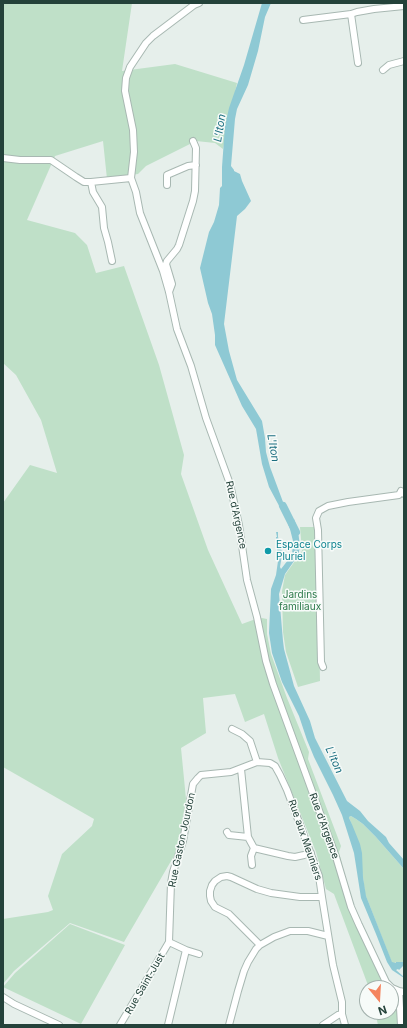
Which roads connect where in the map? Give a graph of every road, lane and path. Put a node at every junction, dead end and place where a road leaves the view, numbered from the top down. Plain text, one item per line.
1 (199, 3) edge
2 (374, 6) edge
3 (404, 6) edge
4 (351, 14) junction
5 (303, 20) dead end
6 (404, 61) edge
7 (358, 63) dead end
8 (383, 70) dead end
9 (193, 141) dead end
10 (3, 158) edge
11 (196, 165) junction
12 (131, 178) junction
13 (91, 182) junction
14 (167, 185) dead end
15 (112, 261) dead end
16 (169, 292) junction
17 (404, 494) edge
18 (323, 667) dead end
19 (232, 729) dead end
20 (257, 762) junction
21 (241, 769) junction
22 (227, 832) dead end
23 (248, 837) junction
24 (254, 848) junction
25 (311, 853) junction
26 (252, 865) dead end
27 (322, 897) junction
28 (328, 936) junction
29 (169, 942) junction
30 (260, 945) junction
31 (186, 950) junction
32 (199, 954) dead end
33 (401, 992) edge
34 (3, 997) edge
35 (342, 1014) junction
36 (59, 1025) edge
37 (120, 1025) edge
38 (168, 1025) edge
39 (229, 1025) edge
40 (323, 1025) edge
41 (345, 1025) edge
42 (401, 1025) edge

1 - 12 street, Rue d'Argence
2 - 3 street
2 - 4 street
4 - 5 street
4 - 7 street
6 - 8 street
9 - 11 street
10 - 13 street
11 - 14 street
11 - 16 street
12 - 13 street
12 - 16 street, Rue d'Argence
13 - 15 street
16 - 33 street, Rue d'Argence
17 - 18 street
19 - 20 street
20 - 21 street, Rue Gaston Jourdon
20 - 25 street, Rue aux Meuniers
21 - 23 street
21 - 29 street, Rue Gaston Jourdon
22 - 23 street
23 - 24 street
24 - 25 street
24 - 26 street
25 - 27 street, Rue aux Meuniers
27 - 28 street, Rue aux Meuniers
27 - 30 street
28 - 30 street
28 - 35 street, Rue aux Meuniers
29 - 31 street
29 - 37 street, Rue Saint-Just
30 - 39 street
31 - 32 street
31 - 38 street
33 - 42 street
34 - 36 street
35 - 40 street
35 - 41 street, Rue aux Meuniers

